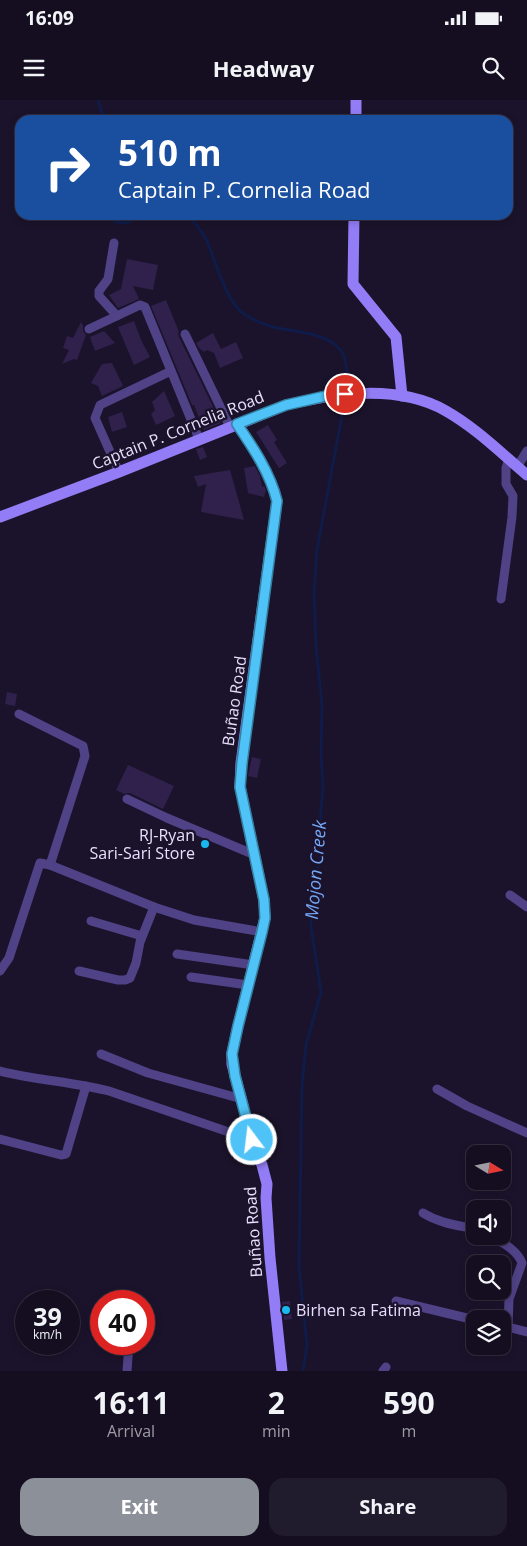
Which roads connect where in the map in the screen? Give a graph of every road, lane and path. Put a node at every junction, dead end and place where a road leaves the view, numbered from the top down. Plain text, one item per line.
1 (356, 100) edge
2 (356, 115) edge
3 (354, 220) edge
4 (114, 243) dead end
5 (117, 316) junction
6 (89, 329) dead end
7 (185, 334) dead end
8 (171, 371) junction
9 (402, 396) junction
10 (234, 426) junction
11 (199, 439) junction
12 (527, 451) edge
13 (513, 463) junction
14 (119, 472) junction
15 (527, 475) edge
16 (0, 517) edge
17 (502, 599) dead end
18 (20, 714) dead end
19 (127, 799) dead end
20 (255, 855) junction
21 (50, 865) junction
22 (510, 895) dead end
23 (154, 907) junction
24 (527, 907) edge
25 (91, 921) dead end
26 (262, 932) junction
27 (142, 936) junction
28 (178, 954) dead end
29 (254, 965) junction
30 (0, 971) edge
31 (79, 971) dead end
32 (191, 977) dead end
33 (248, 985) junction
34 (101, 1054) dead end
35 (0, 1071) edge
36 (86, 1086) junction
37 (437, 1089) dead end
38 (242, 1099) junction
39 (527, 1133) edge
40 (0, 1139) edge
41 (252, 1140) junction
42 (423, 1213) dead end
43 (466, 1228) edge
44 (505, 1245) edge
45 (396, 1301) dead end
46 (507, 1310) edge
47 (466, 1318) edge
48 (511, 1329) edge
49 (527, 1332) edge
50 (128, 1355) edge
51 (127, 1371) edge
52 (282, 1371) edge

1 - 2 street
3 - 9 street
4 - 5 street
5 - 6 street
5 - 8 street
7 - 10 street
8 - 11 street
8 - 14 street
9 - 10 street, Captain P. Cornelia Road
9 - 13 street, Captain P. Cornelia Road
10 - 11 street, Captain P. Cornelia Road
10 - 20 street, Buñao Road
11 - 14 street, Captain P. Cornelia Road
12 - 13 street
13 - 15 street, Captain P. Cornelia Road
13 - 17 street
14 - 16 street, Captain P. Cornelia Road
18 - 21 street
19 - 20 street
20 - 26 street, Buñao Road
21 - 23 street
21 - 30 street
22 - 24 street
23 - 26 street
23 - 27 street
25 - 27 street
26 - 29 street, Buñao Road
27 - 31 street
28 - 29 street
29 - 33 street, Buñao Road
32 - 33 street
33 - 38 street, Buñao Road
34 - 38 street
35 - 36 street
36 - 40 street
36 - 41 street
37 - 39 street
38 - 41 street, Buñao Road
41 - 52 street, Buñao Road
42 - 43 street
44 - 46 street
45 - 47 street
48 - 49 street
50 - 51 street

